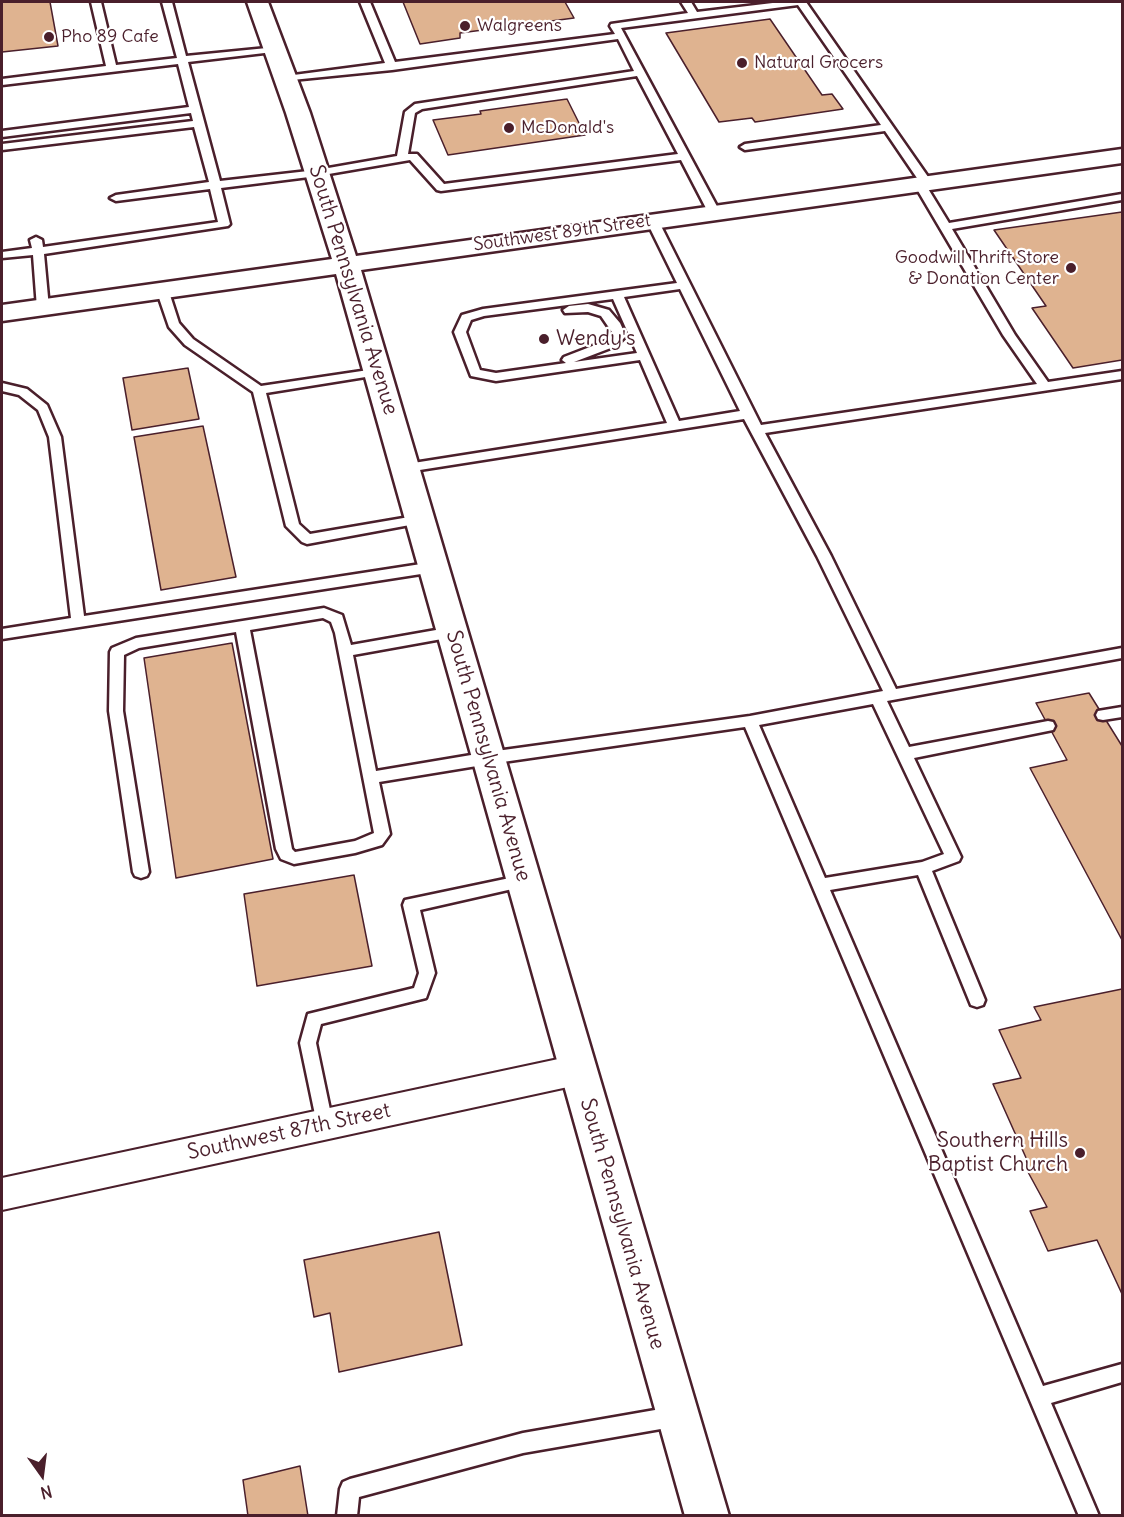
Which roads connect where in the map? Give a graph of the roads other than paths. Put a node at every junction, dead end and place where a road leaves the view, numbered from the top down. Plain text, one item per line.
1 (96, 2) edge
2 (167, 2) edge
3 (257, 2) edge
4 (365, 2) edge
5 (686, 2) edge
6 (801, 2) edge
7 (694, 15) junction
8 (621, 36) junction
9 (273, 49) junction
10 (182, 60) junction
11 (392, 67) junction
12 (112, 68) junction
13 (640, 73) junction
14 (286, 79) junction
15 (2, 82) edge
16 (195, 109) junction
17 (198, 123) junction
18 (888, 127) junction
19 (2, 134) edge
20 (2, 147) edge
21 (745, 147) dead end
22 (408, 156) junction
23 (684, 156) junction
24 (1122, 156) edge
25 (317, 172) junction
26 (923, 184) junction
27 (215, 185) junction
28 (1122, 197) edge
29 (116, 198) dead end
30 (714, 212) junction
31 (652, 220) junction
32 (945, 227) junction
33 (37, 246) junction
34 (3, 252) edge
35 (347, 265) junction
36 (685, 285) junction
37 (163, 292) junction
38 (617, 294) junction
39 (43, 308) junction
40 (2, 313) edge
41 (483, 313) junction
42 (643, 356) junction
43 (555, 367) junction
44 (378, 371) junction
45 (1122, 375) edge
46 (2, 387) edge
47 (1045, 387) junction
48 (259, 390) junction
49 (748, 414) junction
50 (675, 426) junction
51 (757, 430) junction
52 (407, 468) junction
53 (421, 519) junction
54 (434, 567) junction
55 (78, 622) junction
56 (242, 626) junction
57 (453, 632) junction
58 (2, 634) edge
59 (346, 651) junction
60 (1122, 653) edge
61 (885, 697) junction
62 (1122, 712) edge
63 (1103, 715) dead end
64 (750, 721) junction
65 (1048, 726) dead end
66 (904, 753) junction
67 (489, 758) junction
68 (370, 778) junction
69 (923, 868) junction
70 (141, 872) dead end
71 (524, 881) junction
72 (820, 885) junction
73 (977, 1000) dead end
74 (578, 1070) junction
75 (324, 1124) junction
76 (2, 1194) edge
77 (1122, 1373) edge
78 (1038, 1397) junction
79 (678, 1416) junction
80 (347, 1515) edge
81 (707, 1515) edge
82 (1089, 1515) edge

1 - 12 lane
2 - 10 lane
3 - 9 main road, South Pennsylvania Avenue
4 - 11 lane
5 - 7 lane
6 - 7 lane
6 - 18 lane
7 - 8 lane
8 - 11 lane
8 - 13 lane
9 - 10 lane
9 - 14 main road, South Pennsylvania Avenue
10 - 12 lane
10 - 16 lane
11 - 14 lane
12 - 15 lane
13 - 22 lane
13 - 23 lane
14 - 25 main road, South Pennsylvania Avenue
16 - 17 lane
16 - 19 lane
17 - 20 lane
17 - 27 lane
18 - 21 lane
18 - 26 lane
22 - 23 lane
22 - 25 lane
23 - 30 lane
24 - 26 main road, Southwest 89th Street
25 - 27 lane
25 - 35 main road, South Pennsylvania Avenue
26 - 30 main road, Southwest 89th Street
26 - 32 lane
27 - 29 lane
27 - 33 lane
28 - 32 lane
30 - 31 main road, Southwest 89th Street
31 - 35 main road, Southwest 89th Street
31 - 36 lane
32 - 47 lane
33 - 34 lane
33 - 39 lane
35 - 37 main road, Southwest 89th Street
35 - 44 main road, South Pennsylvania Avenue
36 - 38 lane
36 - 49 lane
37 - 39 main road, Southwest 89th Street
37 - 48 lane
38 - 41 lane
38 - 42 lane
39 - 40 main road, Southwest 89th Street
41 - 43 lane
41 - 43 lane
42 - 43 lane
42 - 50 lane
44 - 48 lane
44 - 52 main road, South Pennsylvania Avenue
45 - 47 lane
46 - 55 lane
47 - 51 lane
48 - 53 lane
49 - 50 lane
49 - 51 lane
50 - 52 lane
51 - 61 lane
52 - 53 main road, South Pennsylvania Avenue
53 - 54 main road, South Pennsylvania Avenue
54 - 55 lane
54 - 57 main road, South Pennsylvania Avenue
55 - 58 lane
56 - 59 lane
56 - 68 lane
56 - 70 lane
57 - 59 lane
57 - 67 main road, South Pennsylvania Avenue
59 - 68 lane
60 - 61 lane
61 - 64 lane
61 - 66 lane
62 - 63 lane
64 - 67 lane
64 - 72 lane
65 - 66 lane
66 - 69 lane
67 - 68 lane
67 - 71 main road, South Pennsylvania Avenue
69 - 72 lane
69 - 73 lane
71 - 74 main road, South Pennsylvania Avenue
71 - 75 lane
72 - 78 lane
74 - 75 street, Southwest 87th Street
74 - 79 main road, South Pennsylvania Avenue
75 - 76 street, Southwest 87th Street
77 - 78 lane
78 - 82 lane
79 - 80 lane
79 - 81 main road, South Pennsylvania Avenue

